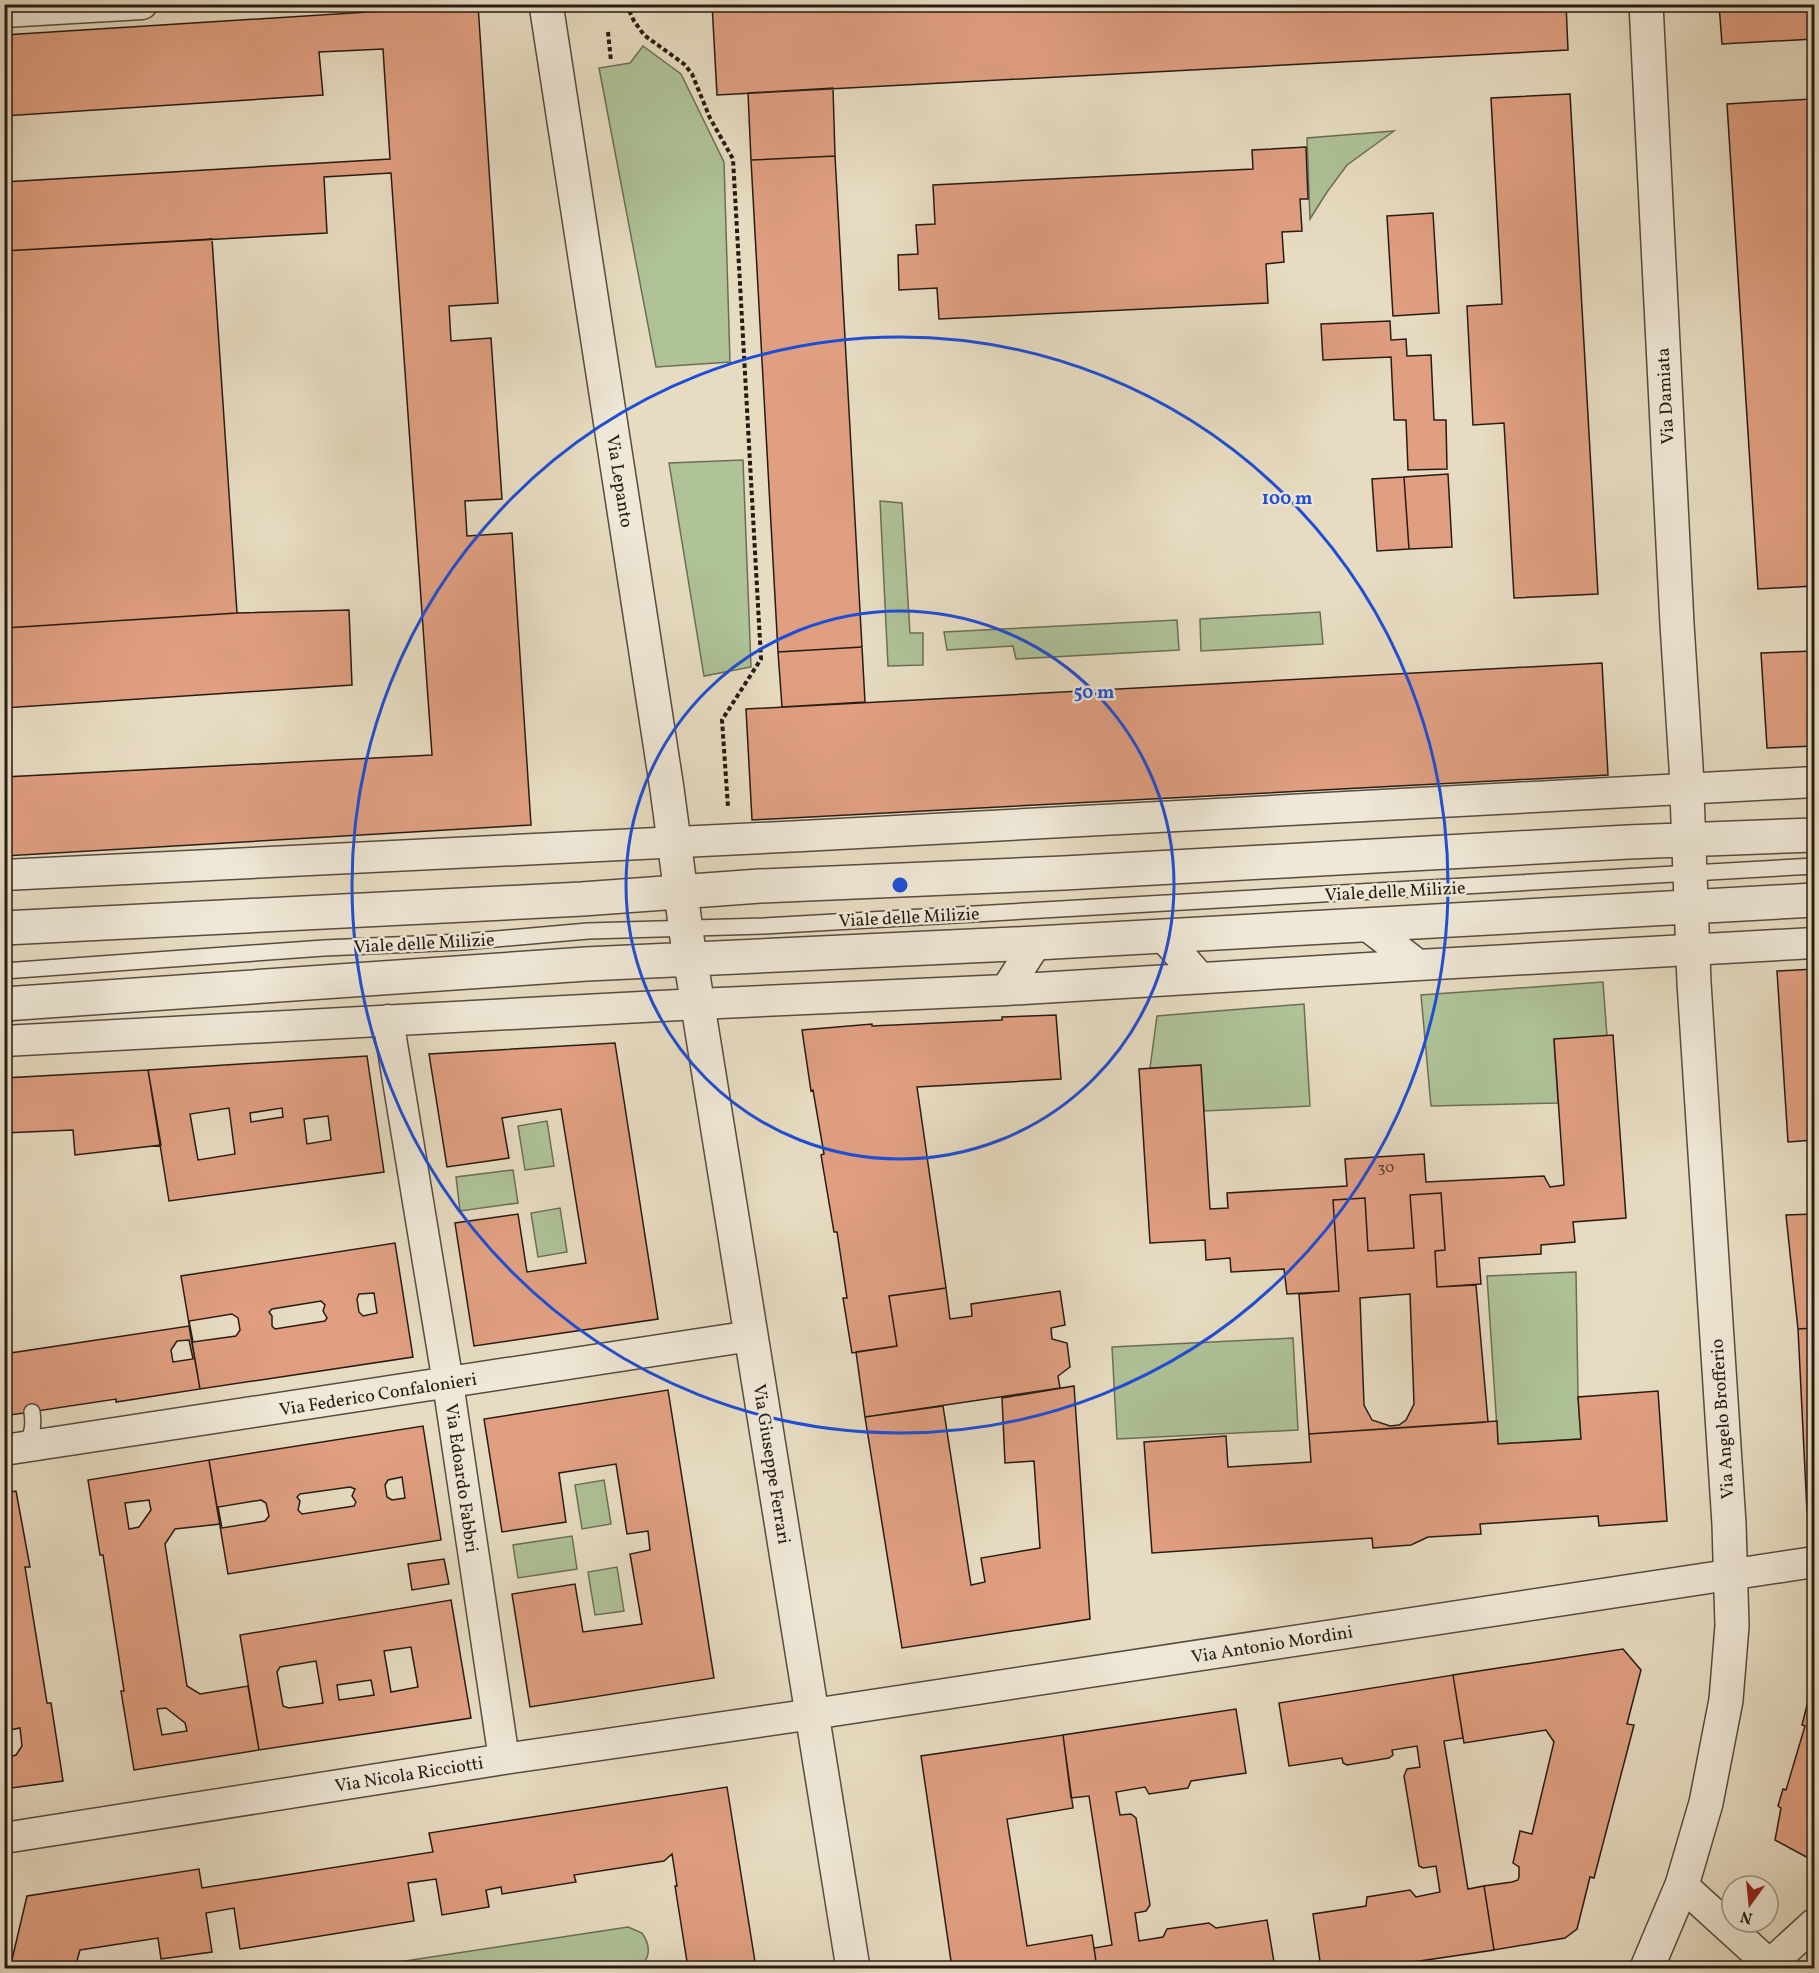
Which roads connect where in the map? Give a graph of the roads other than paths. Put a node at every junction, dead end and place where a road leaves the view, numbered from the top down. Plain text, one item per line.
1 (142, 4) edge
2 (546, 4) edge
3 (1646, 4) edge
4 (4, 12) edge
5 (1815, 782) edge
6 (1687, 788) junction
7 (1815, 835) edge
8 (1689, 840) junction
9 (674, 842) junction
10 (1815, 866) edge
11 (1690, 873) junction
12 (4, 875) edge
13 (681, 892) junction
14 (1815, 900) edge
15 (1691, 906) junction
16 (1365, 924) junction
17 (4, 928) edge
18 (1163, 936) junction
19 (1035, 943) junction
20 (1815, 943) edge
21 (688, 944) junction
22 (1692, 949) junction
23 (1418, 965) junction
24 (4, 971) edge
25 (1200, 978) junction
26 (1006, 990) junction
27 (4, 1004) edge
28 (698, 1004) junction
29 (388, 1020) junction
30 (4, 1041) edge
31 (751, 1336) junction
32 (448, 1383) junction
33 (32, 1412) dead end
34 (11, 1449) edge
35 (1815, 1562) edge
36 (1731, 1574) junction
37 (813, 1714) junction
38 (504, 1759) junction
39 (4, 1838) edge
40 (1682, 1885) junction
41 (1815, 1924) edge
42 (1768, 1967) edge
43 (853, 1968) edge
44 (1645, 1968) edge

1 - 4 street
2 - 9 street, Via Lepanto
3 - 6 street, Via Damiata
5 - 6 street
6 - 8 street, Via Damiata
6 - 9 street
7 - 8 street, Viale delle Milizie
8 - 11 street, Via Damiata
8 - 13 street, Viale delle Milizie
9 - 12 street
9 - 13 street, Via Lepanto
10 - 11 lane, Viale delle Milizie
11 - 15 street, Via Angelo Brofferio
11 - 21 lane, Viale delle Milizie
13 - 17 street, Viale delle Milizie
13 - 21 street, Via Lepanto
14 - 15 street, Viale delle Milizie
15 - 16 street, Viale delle Milizie
15 - 22 street, Via Angelo Brofferio
16 - 18 street, Viale delle Milizie
16 - 23 street
18 - 19 street, Viale delle Milizie
18 - 25 street
19 - 21 street, Viale delle Milizie
19 - 26 street
20 - 22 street
21 - 24 lane, Viale delle Milizie
21 - 27 street, Viale delle Milizie
21 - 28 street, Via Giuseppe Ferrari
22 - 23 street
22 - 36 street, Via Angelo Brofferio
23 - 25 street
25 - 26 street
26 - 28 street
28 - 29 street
28 - 31 street, Via Giuseppe Ferrari
29 - 30 street
29 - 32 street, Via Edoardo Fabbri
31 - 32 street, Via Federico Confalonieri
31 - 37 street, Via Giuseppe Ferrari
32 - 34 street, Via Federico Confalonieri
32 - 38 street, Via Edoardo Fabbri
33 - 34 lane
35 - 36 street, Via Antonio Mordini
36 - 37 street, Via Antonio Mordini
36 - 40 street, Via Angelo Brofferio
37 - 38 street, Via Nicola Ricciotti
37 - 43 street, Via Giuseppe Ferrari
38 - 39 street, Via Nicola Ricciotti
40 - 42 street
40 - 44 street, Via Angelo Brofferio
41 - 42 street

